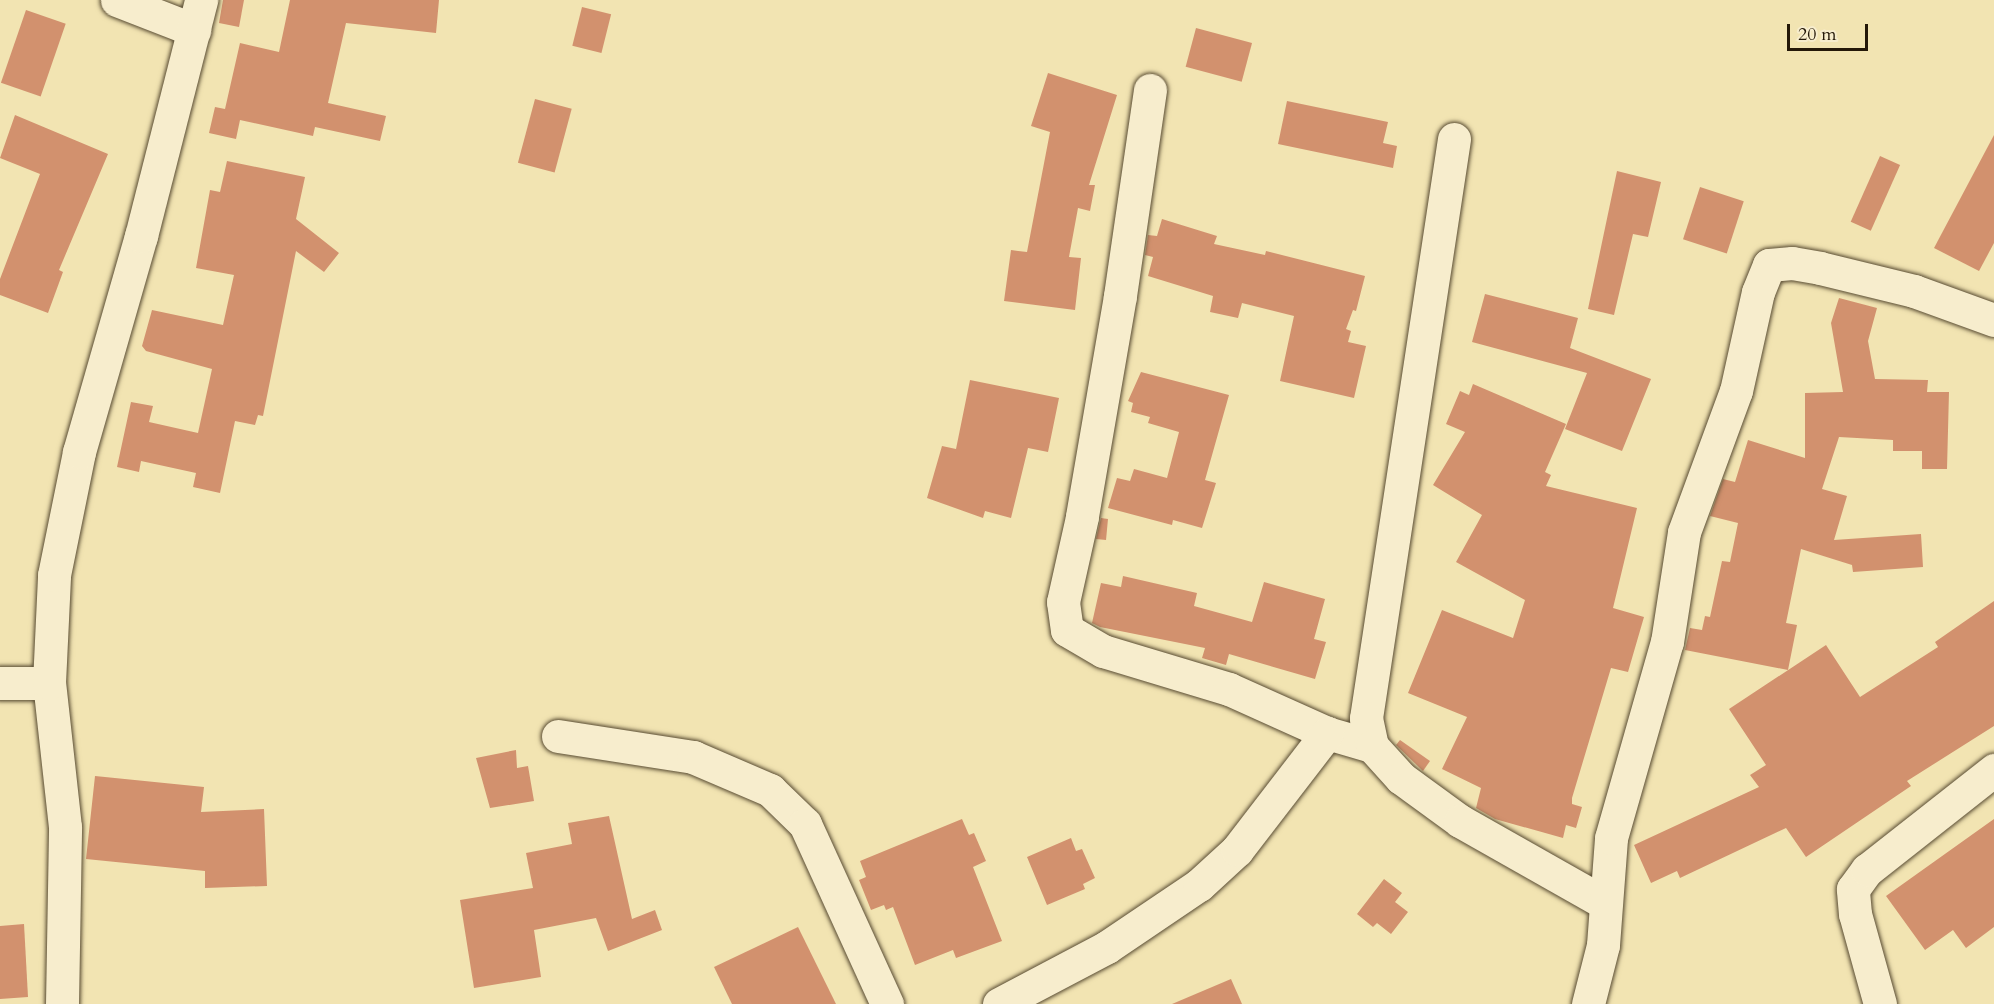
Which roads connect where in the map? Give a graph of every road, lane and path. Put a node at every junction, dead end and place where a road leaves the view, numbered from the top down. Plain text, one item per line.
1 (117, 0) edge
2 (197, 15) edge
3 (1150, 90) dead end
4 (1454, 139) dead end
5 (1994, 320) edge
6 (0, 683) edge
7 (49, 683) junction
8 (1328, 733) junction
9 (558, 736) dead end
10 (1372, 746) junction
11 (1994, 770) edge
12 (1605, 903) junction
13 (62, 1004) edge
14 (886, 1004) edge
15 (999, 1004) edge
16 (1588, 1004) edge
17 (1880, 1004) edge

1 - 2 street
2 - 7 street
3 - 8 street
4 - 10 street
5 - 12 street
6 - 7 street
7 - 13 street
8 - 10 street
8 - 15 street
9 - 14 street
10 - 12 street
11 - 17 street
12 - 16 street

